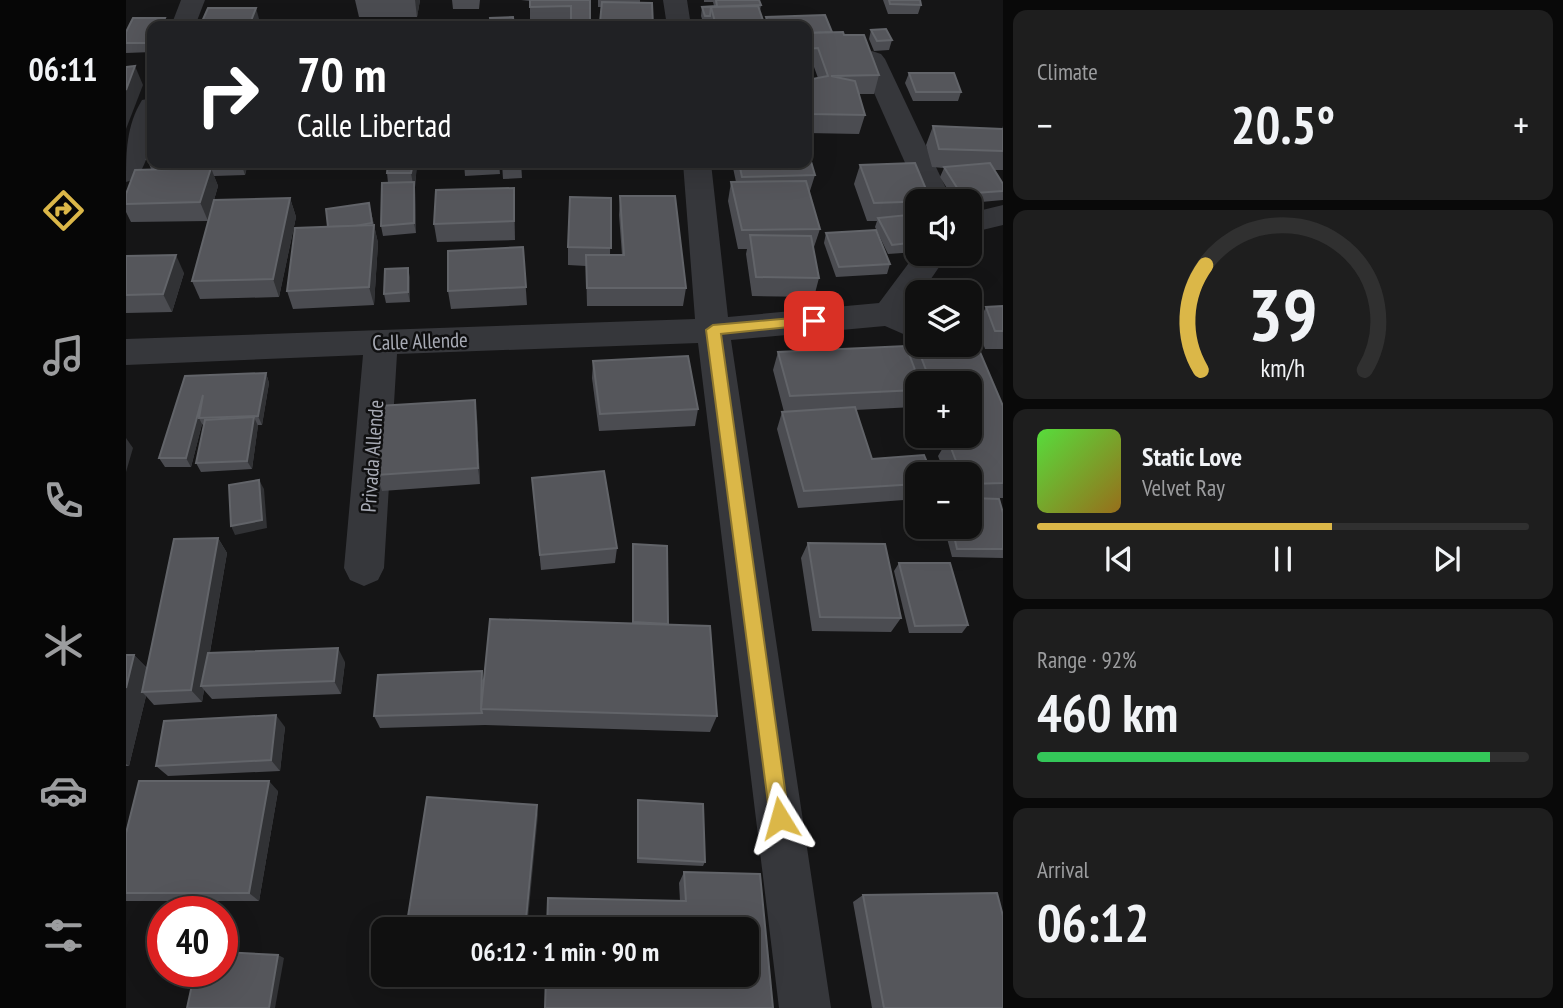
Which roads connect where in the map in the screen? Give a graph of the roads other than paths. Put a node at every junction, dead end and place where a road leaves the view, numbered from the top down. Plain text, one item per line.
1 (193, 0) edge
2 (675, 0) edge
3 (185, 21) edge
4 (678, 21) edge
5 (872, 59) edge
6 (147, 119) edge
7 (697, 168) edge
8 (126, 173) edge
9 (931, 189) edge
10 (1003, 215) edge
11 (982, 220) edge
12 (927, 266) edge
13 (903, 321) edge
14 (713, 330) junction
15 (381, 343) junction
16 (126, 352) edge
17 (364, 568) dead end
18 (806, 1008) edge

1 - 3 street
2 - 4 street
5 - 9 street
6 - 8 street
7 - 14 street
10 - 11 street
12 - 13 street
13 - 14 street, Calle Allende
14 - 15 street, Calle Allende
14 - 18 street
15 - 16 street, Calle Allende
15 - 17 street, Privada Allende

